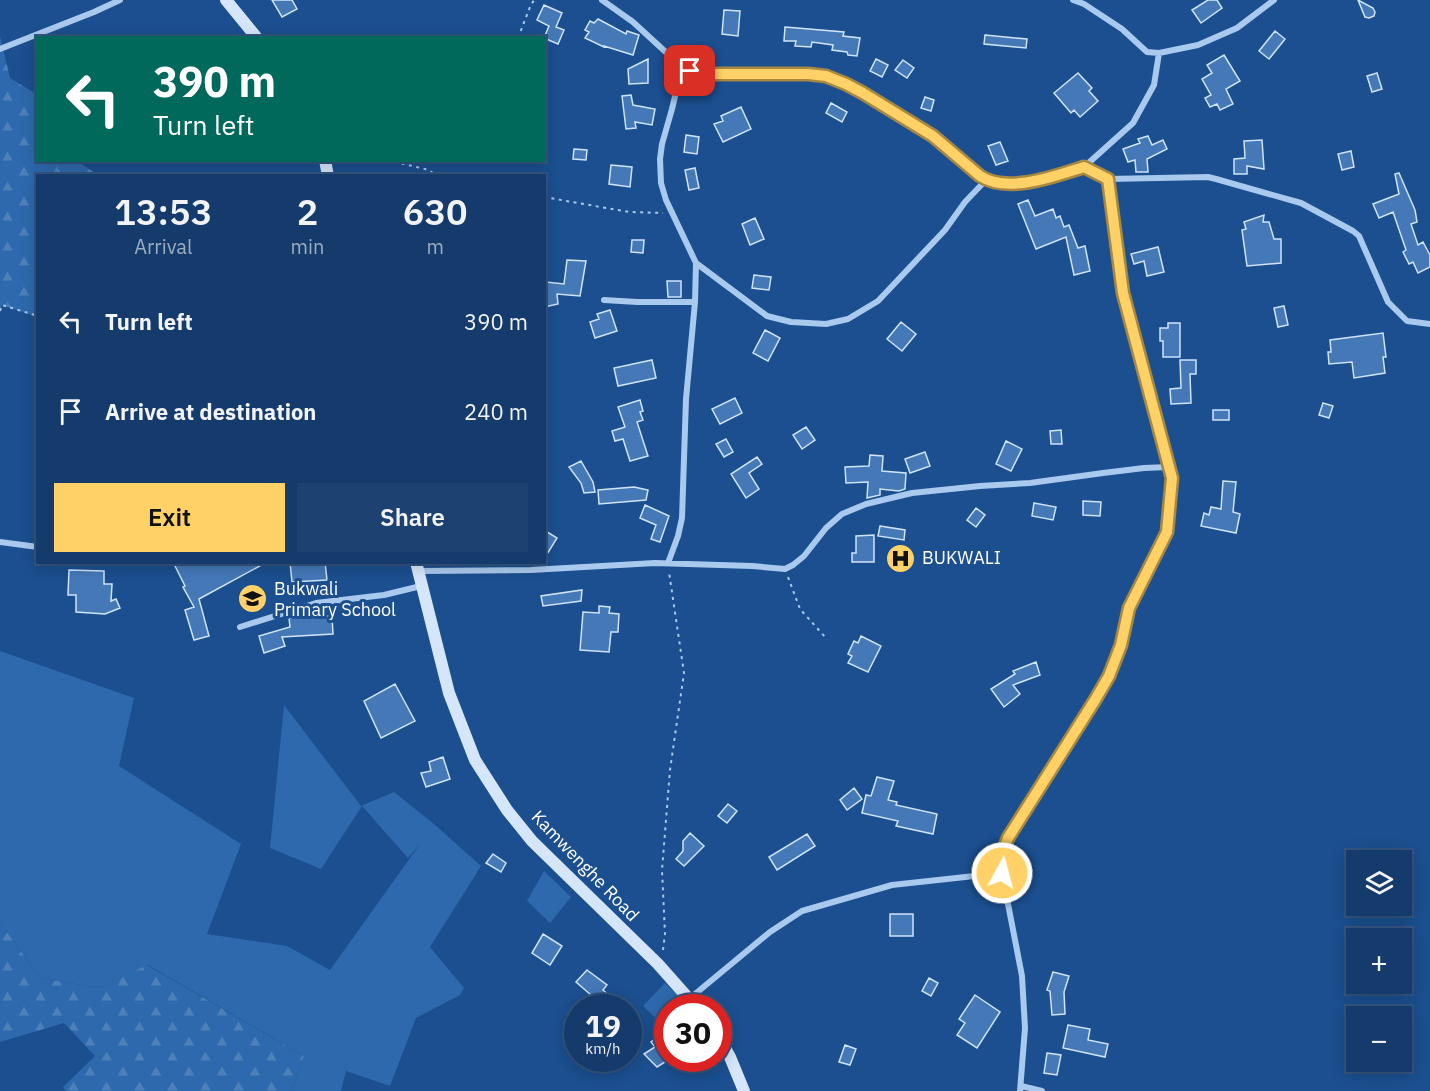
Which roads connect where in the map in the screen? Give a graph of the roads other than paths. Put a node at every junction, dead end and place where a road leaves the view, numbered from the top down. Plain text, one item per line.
1 (120, 0) edge
2 (226, 0) edge
3 (602, 0) edge
4 (1073, 0) edge
5 (1274, 0) edge
6 (255, 36) edge
7 (0, 49) edge
8 (1159, 53) junction
9 (682, 67) junction
10 (1084, 167) junction
11 (1108, 179) junction
12 (986, 180) junction
13 (696, 263) junction
14 (604, 300) dead end
15 (695, 302) junction
16 (1430, 324) edge
17 (1169, 467) junction
18 (0, 542) edge
19 (36, 547) edge
20 (668, 563) junction
21 (417, 567) edge
22 (422, 586) junction
23 (240, 627) dead end
24 (1002, 873) junction
25 (685, 994) edge
26 (703, 994) edge
27 (732, 1062) edge
28 (1021, 1088) edge
29 (744, 1091) edge
30 (1042, 1091) edge

1 - 7 street
2 - 6 main road
3 - 9 street
4 - 8 street
5 - 8 street
8 - 10 street
9 - 12 street
9 - 13 street
10 - 11 street
10 - 12 street
11 - 16 street
11 - 17 street
12 - 13 street
13 - 15 street
14 - 15 street
15 - 20 street
17 - 20 street
17 - 24 street
18 - 19 street
20 - 21 street
21 - 22 main road, Kamwenghe Road
22 - 23 street
22 - 25 main road, Kamwenghe Road
24 - 26 street
24 - 28 street
27 - 29 main road
28 - 30 street

